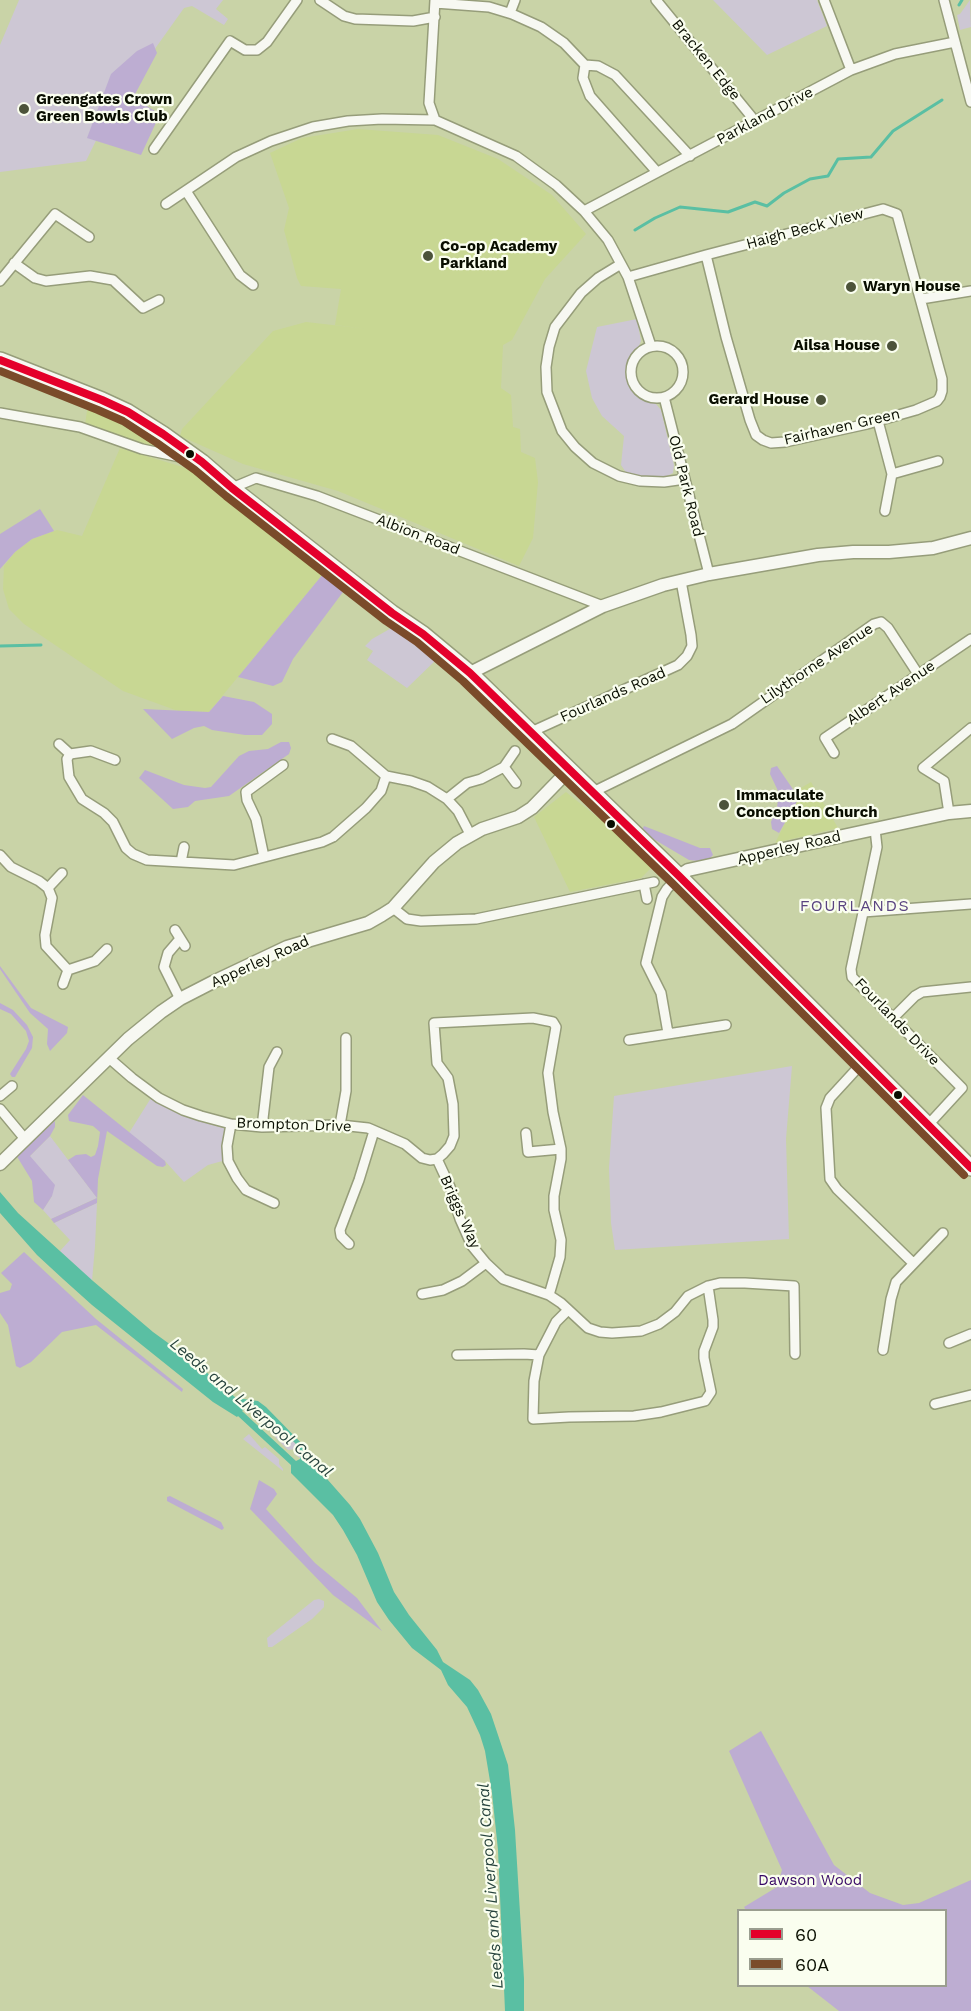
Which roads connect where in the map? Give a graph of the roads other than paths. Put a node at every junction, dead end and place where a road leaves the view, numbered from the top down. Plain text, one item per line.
1 (297, 0) edge
2 (320, 0) edge
3 (515, 0) edge
4 (656, 0) edge
5 (824, 0) edge
6 (944, 0) edge
7 (435, 2) edge
8 (510, 13) junction
9 (435, 17) junction
10 (955, 42) junction
11 (585, 65) junction
12 (851, 70) junction
13 (971, 102) edge
14 (435, 120) junction
15 (755, 121) junction
16 (154, 149) dead end
17 (690, 156) junction
18 (657, 172) junction
19 (186, 191) junction
20 (166, 204) dead end
21 (584, 211) junction
22 (89, 237) dead end
23 (706, 255) junction
24 (14, 263) junction
25 (621, 264) junction
26 (628, 276) junction
27 (0, 281) edge
28 (253, 285) dead end
29 (971, 291) edge
30 (921, 299) junction
31 (159, 300) dead end
32 (651, 346) junction
33 (0, 360) edge
34 (664, 397) junction
35 (0, 413) edge
36 (878, 421) junction
37 (938, 461) dead end
38 (202, 462) junction
39 (892, 474) junction
40 (685, 479) junction
41 (232, 488) junction
42 (885, 511) dead end
43 (971, 538) edge
44 (709, 574) junction
45 (681, 581) junction
46 (603, 606) junction
47 (971, 639) edge
48 (470, 673) junction
49 (918, 674) junction
50 (971, 728) edge
51 (531, 732) junction
52 (332, 739) dead end
53 (59, 744) dead end
54 (515, 751) dead end
55 (834, 753) dead end
56 (69, 754) junction
57 (115, 760) dead end
58 (283, 765) dead end
59 (504, 767) junction
60 (569, 770) junction
61 (386, 776) junction
62 (516, 783) dead end
63 (593, 792) junction
64 (447, 799) junction
65 (971, 811) edge
66 (949, 813) junction
67 (875, 829) junction
68 (470, 834) junction
69 (184, 847) dead end
70 (0, 855) edge
71 (264, 857) junction
72 (181, 862) junction
73 (62, 873) dead end
74 (679, 876) junction
75 (48, 888) junction
76 (647, 899) dead end
77 (971, 904) edge
78 (393, 908) junction
79 (863, 912) junction
80 (180, 939) dead end
81 (107, 949) dead end
82 (95, 961) junction
83 (68, 970) junction
84 (101, 971) dead end
85 (63, 984) dead end
86 (971, 987) edge
87 (180, 999) junction
88 (893, 1018) junction
89 (726, 1025) dead end
90 (668, 1033) junction
91 (346, 1038) dead end
92 (629, 1040) dead end
93 (277, 1052) dead end
94 (109, 1058) junction
95 (864, 1061) junction
96 (971, 1080) edge
97 (12, 1086) dead end
98 (962, 1088) junction
99 (0, 1096) edge
100 (0, 1108) edge
101 (231, 1124) junction
102 (340, 1125) junction
103 (928, 1125) junction
104 (262, 1127) junction
105 (374, 1131) junction
106 (526, 1132) dead end
107 (25, 1139) junction
108 (561, 1149) junction
109 (437, 1159) junction
110 (0, 1164) edge
111 (971, 1168) edge
112 (274, 1203) dead end
113 (944, 1233) dead end
114 (349, 1244) dead end
115 (486, 1263) junction
116 (913, 1263) junction
117 (708, 1286) junction
118 (423, 1294) dead end
119 (549, 1294) junction
120 (568, 1310) junction
121 (971, 1334) edge
122 (949, 1343) dead end
123 (884, 1350) dead end
124 (795, 1354) dead end
125 (456, 1355) dead end
126 (539, 1355) junction
127 (971, 1395) edge
128 (935, 1404) dead end

1 - 16 street
2 - 9 street
3 - 8 street
4 - 15 street, Bracken Edge
5 - 12 street
6 - 10 street
7 - 8 street
7 - 9 street
8 - 11 street
9 - 14 street
10 - 12 street, Parkland Drive
10 - 13 street
11 - 17 street
11 - 18 street
12 - 15 street, Parkland Drive
14 - 19 street
14 - 21 street
15 - 17 street, Parkland Drive
17 - 18 street, Parkland Drive
18 - 21 street, Parkland Drive
19 - 20 street
19 - 28 street
21 - 25 street
22 - 24 street
23 - 26 street, Haigh Beck View
23 - 30 street, Haigh Beck View
23 - 36 street, Fairhaven Green
24 - 27 street
24 - 31 street
25 - 26 street
25 - 40 street
26 - 32 street
29 - 30 street
30 - 36 street, Fairhaven Green
32 - 34 street
32 - 34 street
33 - 38 main road
34 - 40 street, Old Park Road
35 - 38 street
36 - 39 street
37 - 39 street
38 - 41 main road
39 - 42 street
40 - 44 street, Old Park Road
41 - 46 street, Albion Road
41 - 48 main road
43 - 44 street
44 - 45 street
45 - 46 street
45 - 51 street, Fourlands Road
46 - 48 street
47 - 49 street, Albert Avenue
48 - 51 main road
49 - 55 street, Albert Avenue
49 - 63 street, Lilythorne Avenue
50 - 66 street
51 - 60 main road
52 - 61 street
53 - 56 street
54 - 59 street
56 - 57 street
56 - 72 street
58 - 71 street
59 - 62 street
59 - 64 street
60 - 63 main road
60 - 68 street, Apperley Road
61 - 64 street
61 - 71 street
63 - 74 main road
64 - 68 street
65 - 66 street, Apperley Road
66 - 67 street, Apperley Road
67 - 74 street, Apperley Road
67 - 79 street, Fourlands Drive
68 - 78 street, Apperley Road
69 - 72 street
70 - 75 street
71 - 72 street
73 - 75 street
74 - 90 street
74 - 95 main road
75 - 83 street
76 - 78 street
77 - 79 street
78 - 87 street, Apperley Road
79 - 88 street, Fourlands Drive
80 - 87 street
81 - 82 street
82 - 83 street
82 - 84 street
83 - 85 street
86 - 88 street
87 - 94 street, Apperley Road
88 - 98 street, Fourlands Drive
89 - 90 street
90 - 92 street
91 - 102 street
93 - 104 street
94 - 101 street, Brompton Drive
94 - 107 street, Apperley Road
95 - 103 main road
95 - 116 street
96 - 98 street
97 - 99 street
98 - 103 street
100 - 107 street
101 - 104 street, Brompton Drive
101 - 112 street
102 - 104 street, Brompton Drive
102 - 105 street, Brompton Drive
103 - 111 main road
105 - 109 street, Brompton Drive
105 - 114 street
106 - 108 street
107 - 110 street, Apperley Road
108 - 109 street
108 - 119 street
109 - 115 street, Briggs Way
113 - 116 street
115 - 118 street
115 - 119 street, Briggs Way
116 - 123 street
117 - 120 street
117 - 124 street
117 - 126 street
119 - 120 street
120 - 126 street
121 - 122 street
125 - 126 street
127 - 128 street

